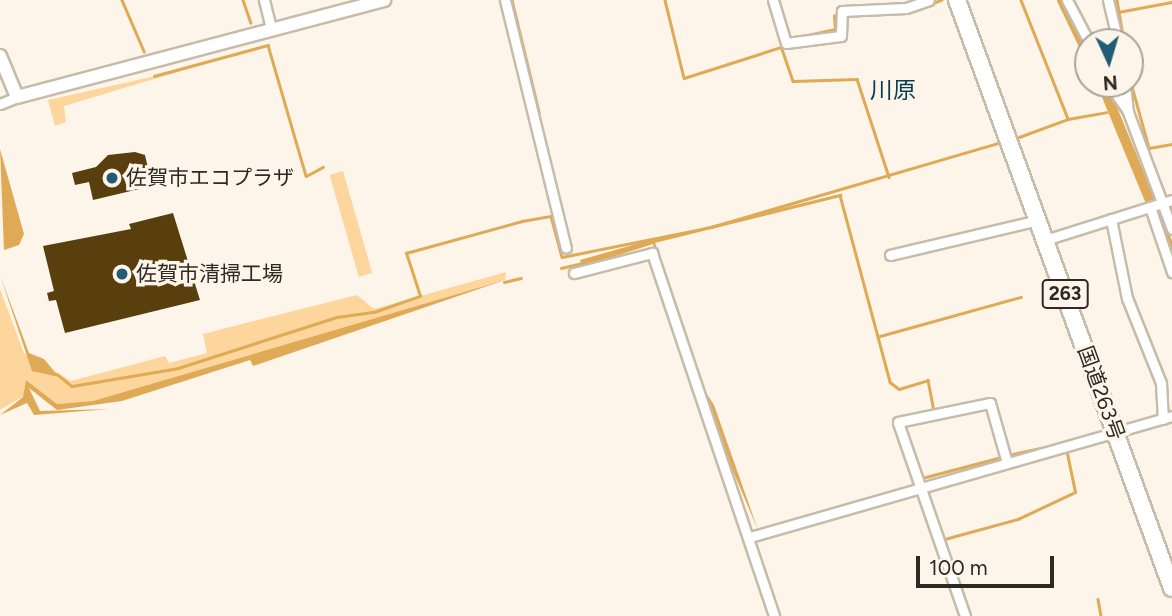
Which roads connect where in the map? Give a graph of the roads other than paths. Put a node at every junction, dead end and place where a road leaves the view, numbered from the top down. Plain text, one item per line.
1 (264, 0) edge
2 (384, 0) edge
3 (505, 0) edge
4 (773, 0) edge
5 (929, 0) edge
6 (957, 0) edge
7 (1067, 0) edge
8 (1108, 0) edge
9 (1082, 28) edge
10 (1115, 28) edge
11 (271, 29) junction
12 (0, 56) edge
13 (17, 97) junction
14 (1118, 98) edge
15 (1126, 98) edge
16 (0, 104) edge
17 (1128, 112) junction
18 (1167, 201) edge
19 (1150, 207) junction
20 (1111, 219) junction
21 (1038, 220) junction
22 (1172, 229) edge
23 (1045, 240) junction
24 (566, 248) dead end
25 (890, 255) dead end
26 (1172, 272) edge
27 (574, 273) dead end
28 (1167, 417) edge
29 (1116, 433) junction
30 (1005, 456) junction
31 (921, 486) junction
32 (755, 535) junction
33 (1172, 588) edge
34 (774, 616) edge
35 (965, 616) edge

1 - 11 street
2 - 11 street
3 - 24 street
4 - 5 street
6 - 21 highway, 国道263号 / 263
7 - 9 street
8 - 10 street
11 - 13 street
12 - 13 street
13 - 16 street
14 - 17 street
15 - 17 street
17 - 18 street
18 - 19 street
18 - 22 street
19 - 20 street
19 - 26 street
20 - 23 street
20 - 28 street
21 - 23 highway, 国道263号 / 263
21 - 25 street
23 - 29 highway, 国道263号 / 263
27 - 32 street
28 - 29 street
29 - 30 street
29 - 33 highway, 国道263号 / 263
30 - 31 street
30 - 31 street
31 - 32 street
31 - 35 street
32 - 34 street

